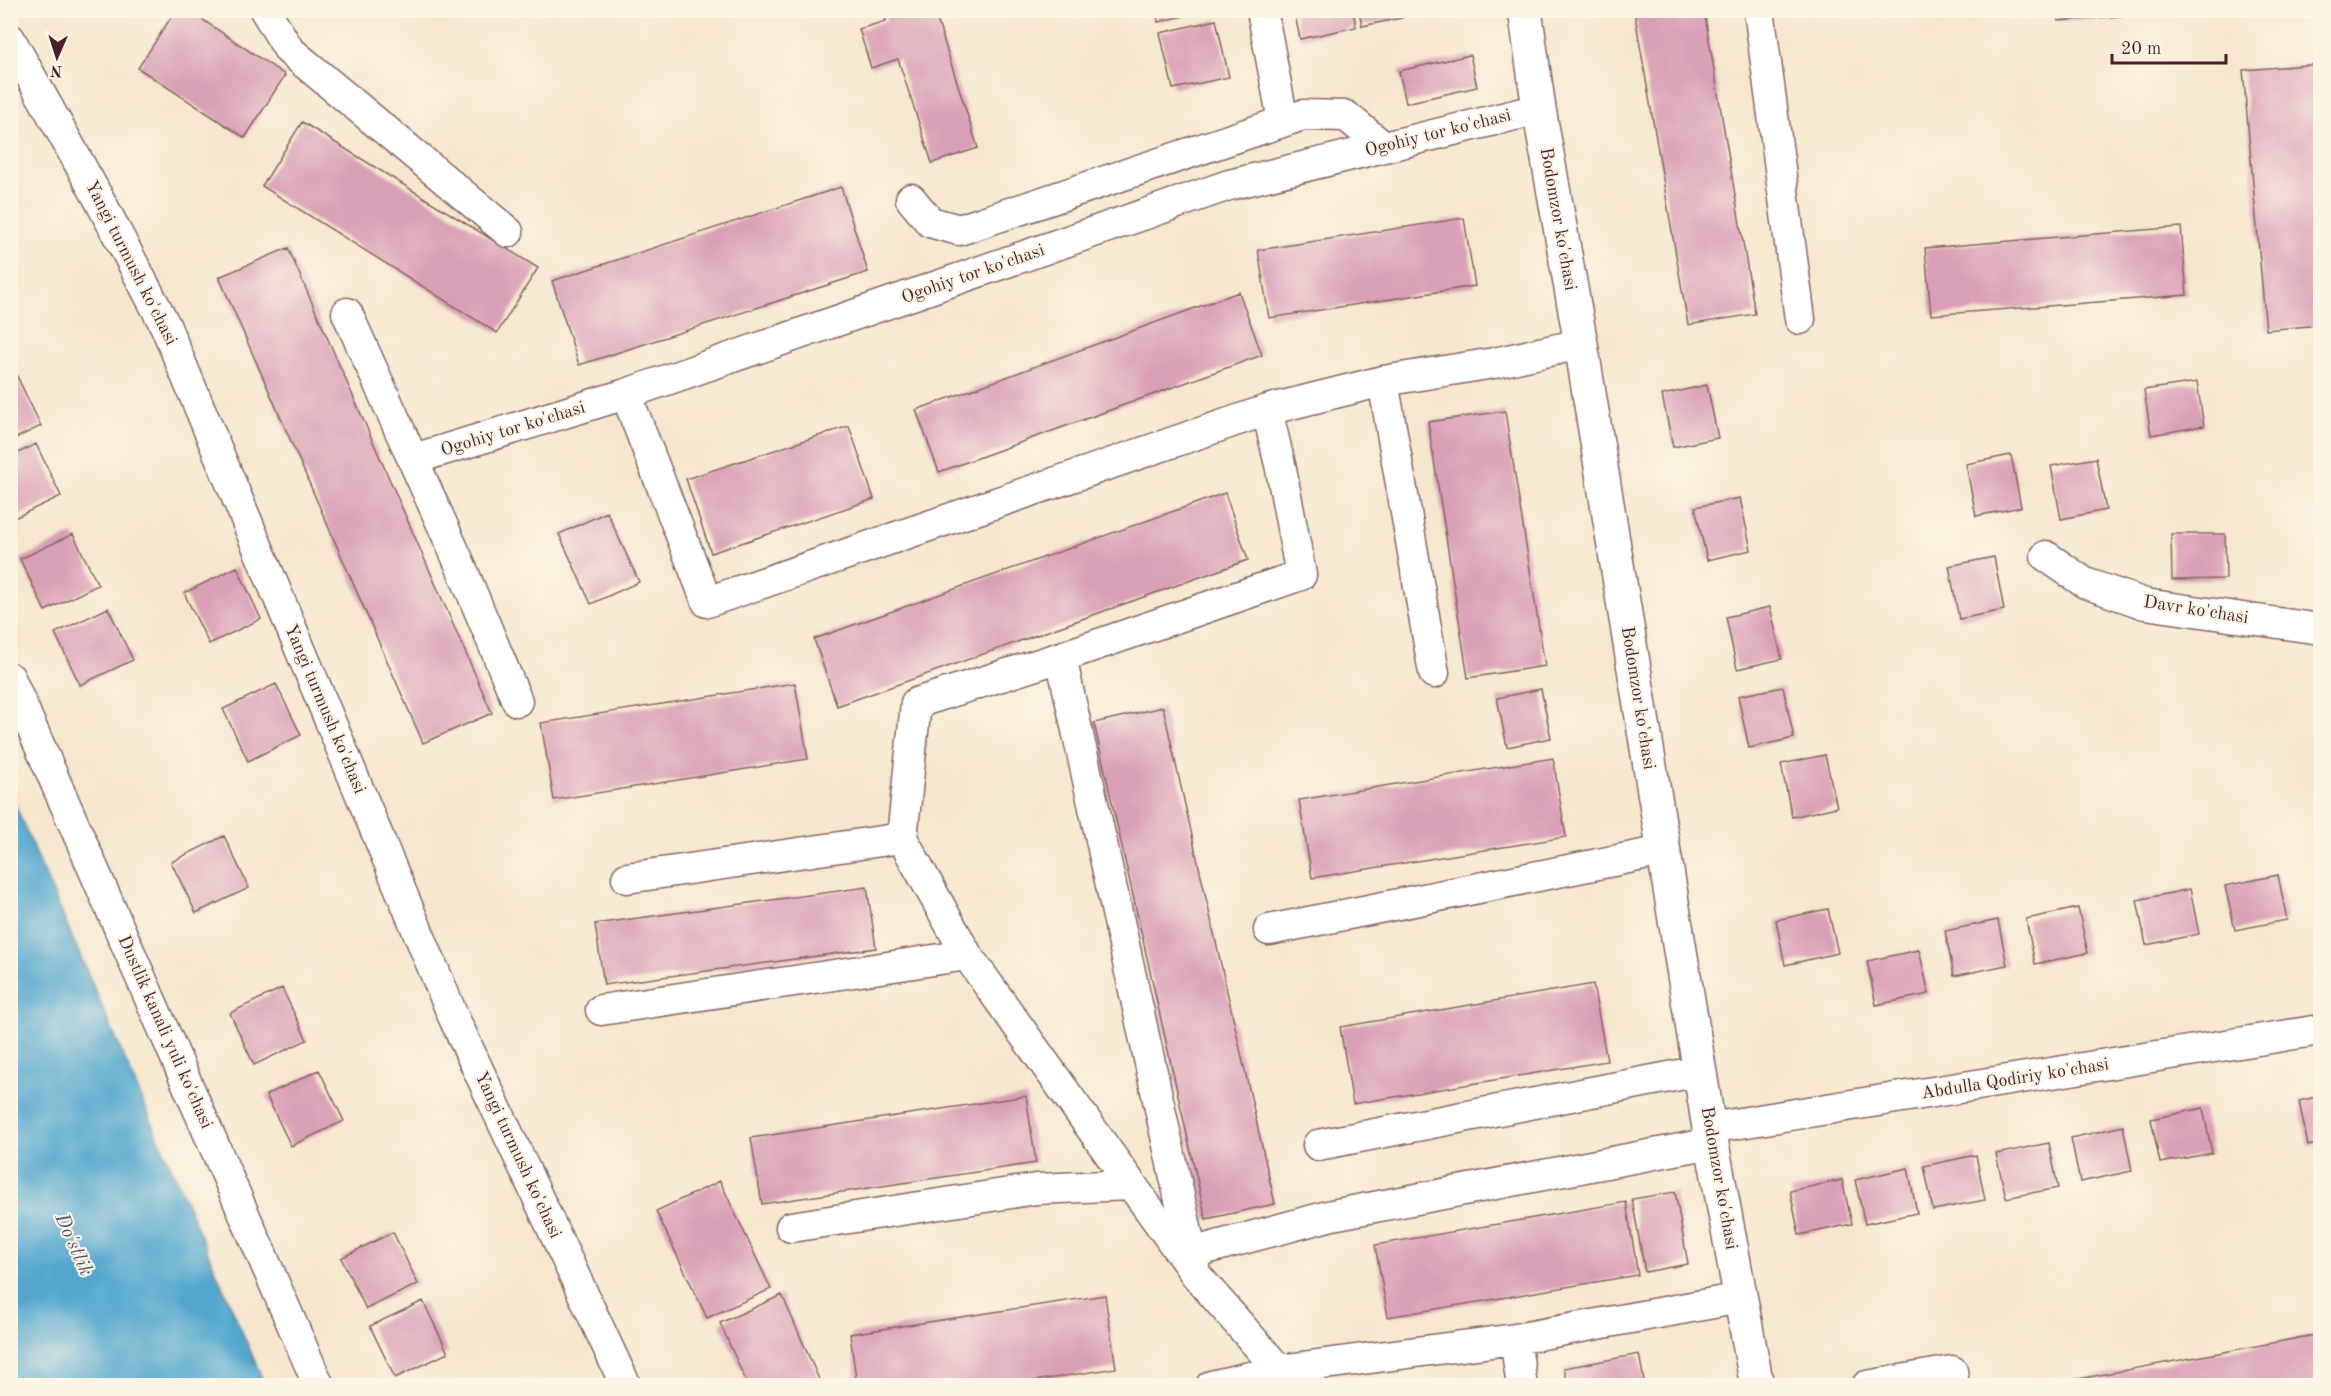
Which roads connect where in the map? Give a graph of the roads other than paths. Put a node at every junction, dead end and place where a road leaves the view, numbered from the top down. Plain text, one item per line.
1 (265, 10) edge
2 (1262, 10) edge
3 (1525, 10) edge
4 (1759, 10) edge
5 (10, 39) edge
6 (1539, 109) junction
7 (1283, 121) junction
8 (1384, 147) junction
9 (911, 199) dead end
10 (508, 232) dead end
11 (347, 313) dead end
12 (1800, 318) dead end
13 (1581, 344) junction
14 (1383, 381) junction
15 (626, 394) junction
16 (1267, 410) junction
17 (414, 459) junction
18 (2046, 556) dead end
19 (2320, 629) edge
20 (1061, 657) junction
21 (1434, 673) dead end
22 (10, 678) edge
23 (517, 701) dead end
24 (902, 838) junction
25 (1663, 851) junction
26 (627, 878) dead end
27 (1269, 930) dead end
28 (967, 955) junction
29 (601, 1010) dead end
30 (2320, 1030) edge
31 (1700, 1071) junction
32 (1710, 1136) junction
33 (1318, 1145) dead end
34 (1130, 1185) junction
35 (791, 1227) dead end
36 (1194, 1264) junction
37 (1741, 1298) junction
38 (1515, 1339) junction
39 (1279, 1370) junction
40 (319, 1386) edge
41 (626, 1386) edge
42 (1211, 1386) edge
43 (1522, 1386) edge
44 (1757, 1386) edge
45 (1867, 1386) edge
46 (1954, 1386) edge

1 - 10 street
2 - 7 street
3 - 6 street, Bodomzor ko'chasi
4 - 12 street
5 - 41 street, Yangi turmush ko'chasi
6 - 8 street, Ogohiy tor ko'chasi
6 - 13 street, Bodomzor ko'chasi
7 - 8 street
7 - 9 street
8 - 15 street, Ogohiy tor ko'chasi
11 - 17 street
13 - 14 street
13 - 25 street, Bodomzor ko'chasi
14 - 16 street
14 - 21 street
15 - 16 street
15 - 17 street, Ogohiy tor ko'chasi
16 - 20 street
17 - 23 street
18 - 19 street, Davr ko'chasi
20 - 24 street
20 - 36 street
22 - 40 street, Dustlik kanali yuli ko'chasi
24 - 26 street
24 - 28 street
25 - 27 street
25 - 31 street, Bodomzor ko'chasi
28 - 29 street
28 - 34 street
30 - 32 street, Abdulla Qodiriy ko'chasi
31 - 32 street, Bodomzor ko'chasi
31 - 33 street
32 - 36 street, Abdulla Qodiriy ko'chasi
32 - 37 street, Bodomzor ko'chasi
34 - 35 street
34 - 36 street
36 - 39 street
37 - 38 street
37 - 44 street, Bodomzor ko'chasi
38 - 39 street
38 - 43 street
39 - 42 street
45 - 46 street

